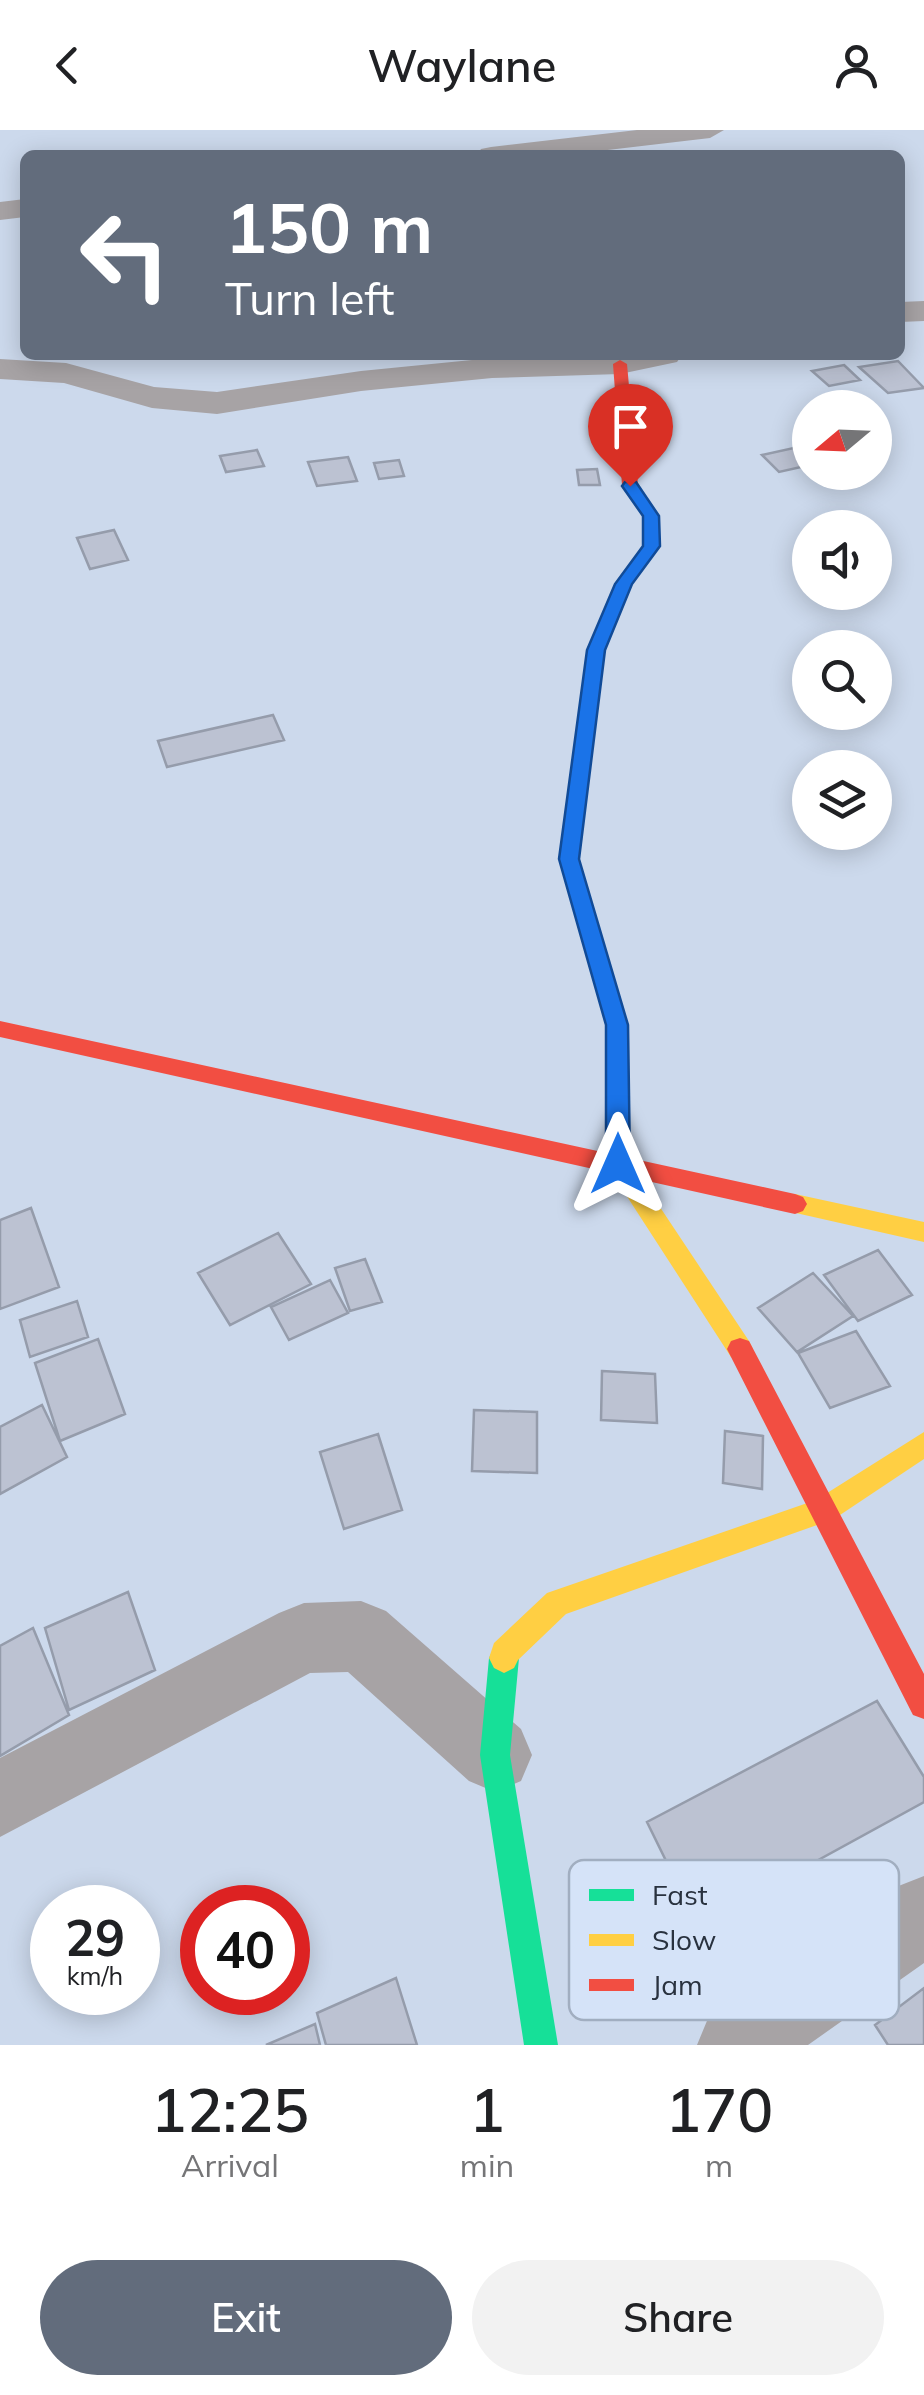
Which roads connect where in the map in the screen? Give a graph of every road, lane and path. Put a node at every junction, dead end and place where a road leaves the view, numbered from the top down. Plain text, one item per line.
1 (710, 130) edge
2 (534, 150) edge
3 (640, 360) edge
4 (620, 364) junction
5 (0, 369) edge
6 (0, 1029) edge
7 (618, 1164) junction
8 (924, 1232) edge
9 (924, 1444) edge
10 (824, 1510) junction
11 (924, 1704) edge
12 (496, 1756) junction
13 (0, 1799) edge
14 (924, 1915) edge
15 (899, 1932) edge
16 (774, 2020) edge
17 (540, 2045) edge
18 (738, 2045) edge

1 - 2 street
3 - 4 street
4 - 5 street
4 - 7 street
6 - 7 street
7 - 8 street
7 - 10 street
9 - 10 street
10 - 11 street
10 - 12 street
12 - 13 street
12 - 17 street
14 - 15 street
16 - 18 street

